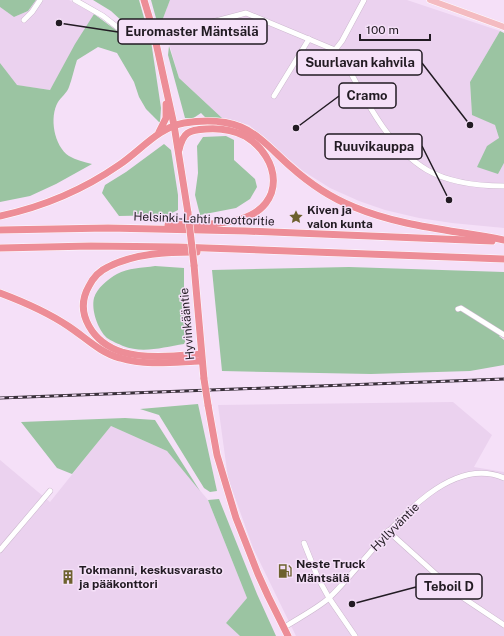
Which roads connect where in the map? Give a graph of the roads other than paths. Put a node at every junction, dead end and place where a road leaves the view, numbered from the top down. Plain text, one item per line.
1 (40, 0) edge
2 (75, 0) edge
3 (144, 0) edge
4 (364, 0) edge
5 (430, 0) edge
6 (24, 20) dead end
7 (504, 27) edge
8 (309, 39) junction
9 (335, 50) junction
10 (164, 79) junction
11 (274, 96) dead end
12 (174, 125) junction
13 (153, 139) junction
14 (179, 150) junction
15 (504, 186) edge
16 (0, 216) edge
17 (108, 228) junction
18 (0, 230) edge
19 (504, 241) edge
20 (0, 248) edge
21 (284, 251) junction
22 (504, 259) edge
23 (0, 293) edge
24 (458, 309) dead end
25 (504, 335) edge
26 (201, 358) junction
27 (504, 478) edge
28 (50, 491) dead end
29 (388, 531) junction
30 (304, 543) dead end
31 (0, 550) edge
32 (329, 598) junction
33 (504, 625) edge
34 (283, 628) junction
35 (288, 636) edge
36 (355, 636) edge

1 - 6 street
2 - 8 street
3 - 10 highway, Hyvinkääntie, bridge
4 - 9 street
5 - 7 main road
8 - 9 street
8 - 11 street
9 - 15 street
10 - 12 highway, Hyvinkääntie
10 - 13 highway
12 - 13 highway
12 - 14 highway, Hyvinkääntie
12 - 19 highway
13 - 16 highway
14 - 17 highway
14 - 26 highway, Hyvinkääntie, bridge
17 - 18 highway, Helsinki-Lahti moottoritie
17 - 19 highway, Helsinki-Lahti moottoritie
20 - 21 highway
21 - 22 highway
21 - 26 highway
23 - 26 highway
24 - 25 street
26 - 34 highway, Hyvinkääntie, bridge
27 - 29 street, Hyllyväntie
28 - 31 street
29 - 32 street, Hyllyväntie
29 - 33 street
30 - 32 street
32 - 34 street, Hyllyväntie
32 - 36 street
34 - 35 highway, Hyvinkääntie

